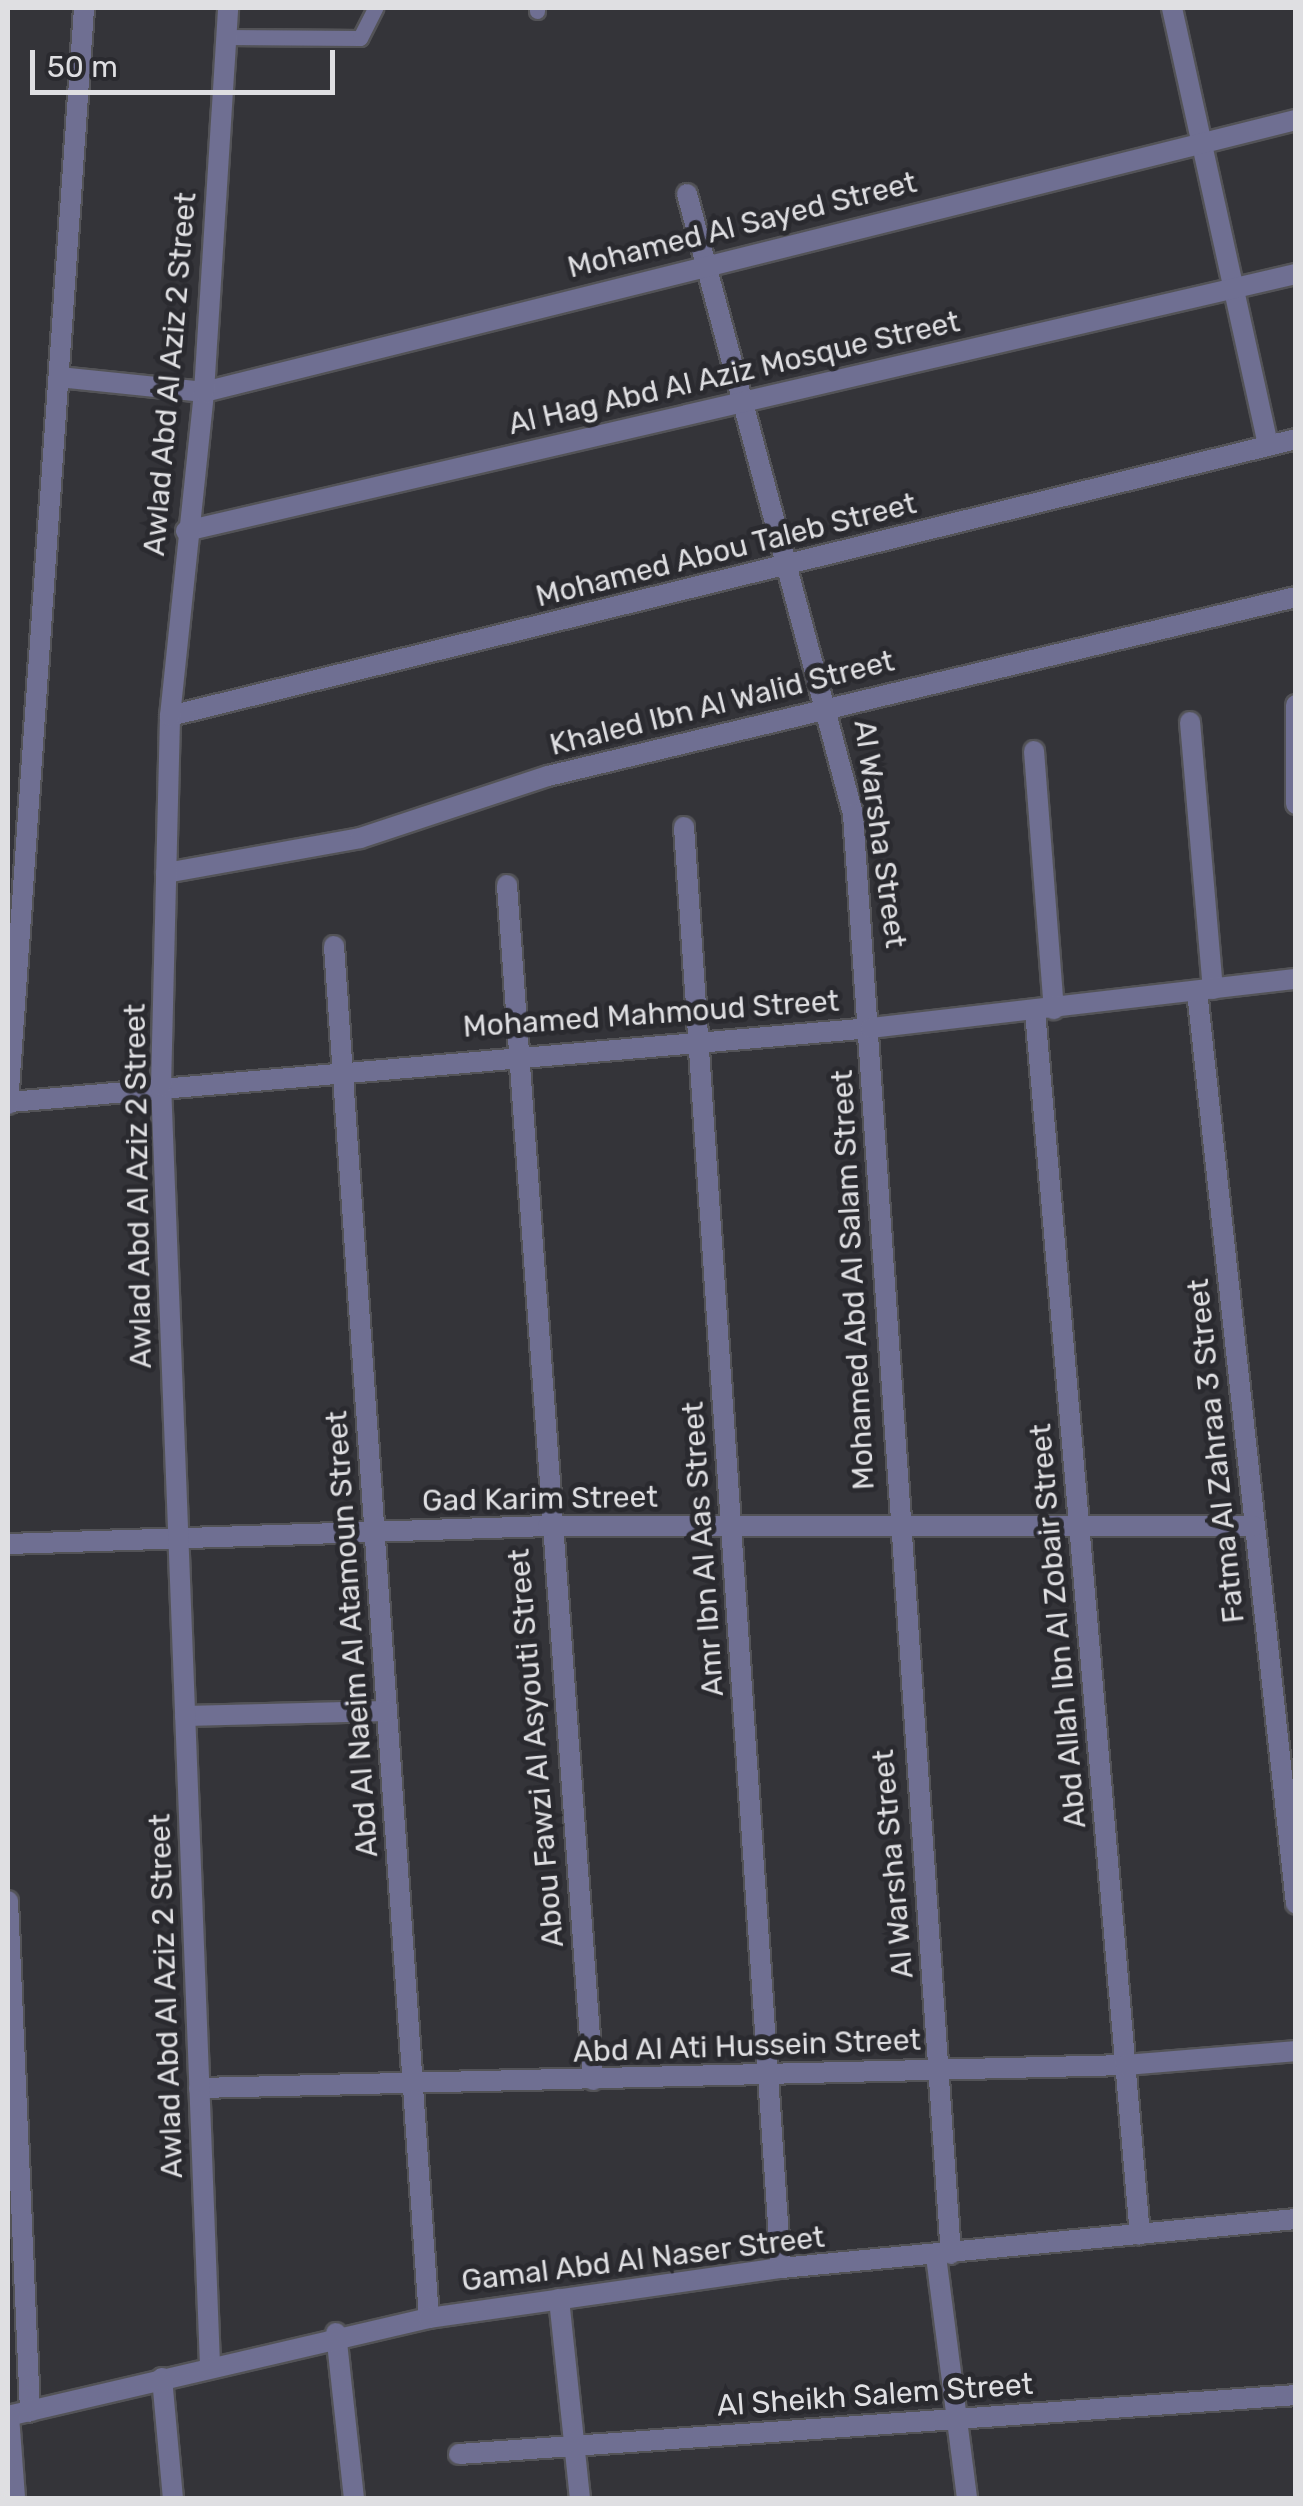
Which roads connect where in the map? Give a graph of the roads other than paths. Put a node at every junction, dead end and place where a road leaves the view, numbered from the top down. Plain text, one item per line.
1 (84, 8) edge
2 (228, 8) edge
3 (374, 8) edge
4 (1172, 8) edge
5 (226, 37) junction
6 (1296, 120) edge
7 (1195, 142) junction
8 (688, 194) dead end
9 (707, 264) junction
10 (1296, 274) edge
11 (1227, 290) junction
12 (59, 377) junction
13 (204, 392) junction
14 (746, 401) junction
15 (1296, 439) edge
16 (1268, 446) junction
17 (186, 531) junction
18 (792, 566) junction
19 (1296, 597) edge
20 (1296, 705) edge
21 (832, 708) junction
22 (170, 716) junction
23 (1190, 722) dead end
24 (1034, 751) dead end
25 (1296, 804) edge
26 (684, 826) dead end
27 (166, 873) junction
28 (507, 885) dead end
29 (334, 946) dead end
30 (1296, 979) edge
31 (1205, 990) junction
32 (1044, 1010) junction
33 (12, 1016) edge
34 (871, 1028) junction
35 (698, 1040) junction
36 (523, 1052) junction
37 (342, 1068) junction
38 (161, 1086) junction
39 (9, 1103) edge
40 (548, 1526) junction
41 (731, 1526) junction
42 (1254, 1526) junction
43 (896, 1528) junction
44 (1080, 1530) junction
45 (376, 1532) junction
46 (178, 1542) junction
47 (8, 1544) edge
48 (387, 1711) junction
49 (185, 1716) junction
50 (8, 1901) edge
51 (1296, 1904) edge
52 (1296, 2051) edge
53 (1126, 2065) junction
54 (939, 2070) junction
55 (769, 2075) junction
56 (594, 2080) junction
57 (413, 2086) junction
58 (199, 2088) junction
59 (1296, 2220) edge
60 (1140, 2235) junction
61 (943, 2255) junction
62 (781, 2268) junction
63 (559, 2300) junction
64 (429, 2318) junction
65 (336, 2333) junction
66 (210, 2365) junction
67 (162, 2378) junction
68 (1296, 2395) edge
69 (30, 2412) junction
70 (8, 2416) edge
71 (962, 2418) junction
72 (574, 2447) junction
73 (459, 2454) dead end
74 (15, 2498) edge
75 (173, 2498) edge
76 (354, 2498) edge
77 (580, 2498) edge
78 (967, 2498) edge

1 - 12 street
2 - 5 street, Awlad Abd Al Aziz 2 Street
3 - 5 lane
4 - 7 street
5 - 13 street, Awlad Abd Al Aziz 2 Street
6 - 7 street, Mohamed Al Sayed Street
7 - 9 street, Mohamed Al Sayed Street
7 - 11 street
8 - 9 street, Al Warsha Street
9 - 13 street, Mohamed Al Sayed Street
9 - 14 street, Al Warsha Street
10 - 11 street, Al Hag Abd Al Aziz Mosque Street
11 - 14 street, Al Hag Abd Al Aziz Mosque Street
11 - 16 street
12 - 13 street
12 - 33 street
13 - 17 street, Awlad Abd Al Aziz 2 Street
14 - 17 street, Al Hag Abd Al Aziz Mosque Street
14 - 18 street, Al Warsha Street
15 - 16 street, Mohamed Abou Taleb Street
16 - 18 street, Mohamed Abou Taleb Street
17 - 22 street, Awlad Abd Al Aziz 2 Street
18 - 21 street, Al Warsha Street
18 - 22 street, Mohamed Abou Taleb Street
19 - 21 street, Khaled Ibn Al Walid Street
20 - 25 street
21 - 27 street, Khaled Ibn Al Walid Street
21 - 34 street, Al Warsha Street
22 - 27 street, Awlad Abd Al Aziz 2 Street
23 - 31 street, Fatma Al Zahraa 3 Street
24 - 32 street, Abd Allah Ibn Al Zobair Street
26 - 35 street, Amr Ibn Al Aas Street
27 - 38 street, Awlad Abd Al Aziz 2 Street
28 - 36 street, Abou Fawzi Al Asyouti Street
29 - 37 street, Abd Al Naeim Al Atamoun Street
30 - 31 street, Mohamed Mahmoud Street
31 - 32 street, Mohamed Mahmoud Street
31 - 42 street, Fatma Al Zahraa 3 Street
32 - 34 street, Mohamed Mahmoud Street
32 - 44 street, Abd Allah Ibn Al Zobair Street
33 - 39 street
34 - 35 street, Mohamed Mahmoud Street
34 - 43 street, Mohamed Abd Al Salam Street
35 - 36 street, Mohamed Mahmoud Street
35 - 41 street, Amr Ibn Al Aas Street
36 - 37 street, Mohamed Mahmoud Street
36 - 40 street, Abou Fawzi Al Asyouti Street
37 - 38 street, Mohamed Mahmoud Street
37 - 45 street, Abd Al Naeim Al Atamoun Street
38 - 39 street, Mohamed Mahmoud Street
38 - 46 street, Awlad Abd Al Aziz 2 Street
40 - 41 street, Gad Karim Street
40 - 45 street, Gad Karim Street
40 - 56 street, Abou Fawzi Al Asyouti Street
41 - 43 street, Gad Karim Street
41 - 55 street, Amr Ibn Al Aas Street
42 - 44 street, Gad Karim Street
42 - 51 street, Fatma Al Zahraa 3 Street
43 - 44 street, Gad Karim Street
43 - 54 street, Al Warsha Street
44 - 53 street, Abd Allah Ibn Al Zobair Street
45 - 46 street, Gad Karim Street
45 - 48 street, Abd Al Naeim Al Atamoun Street
46 - 47 street, Gad Karim Street
46 - 49 street, Awlad Abd Al Aziz 2 Street
48 - 49 street
48 - 57 street, Abd Al Naeim Al Atamoun Street
49 - 58 street, Awlad Abd Al Aziz 2 Street
50 - 69 street
52 - 53 street, Abd Al Ati Hussein Street
53 - 54 street, Abd Al Ati Hussein Street
53 - 60 street, Abd Allah Ibn Al Zobair Street
54 - 55 street, Abd Al Ati Hussein Street
54 - 61 street, Al Warsha Street
55 - 56 street, Abd Al Ati Hussein Street
55 - 62 street, Amr Ibn Al Aas Street
56 - 57 street, Abd Al Ati Hussein Street
57 - 58 street, Abd Al Ati Hussein Street
57 - 64 street, Abd Al Naeim Al Atamoun Street
58 - 66 street, Awlad Abd Al Aziz 2 Street
59 - 60 street, Gamal Abd Al Naser Street
60 - 61 street, Gamal Abd Al Naser Street
61 - 62 street, Gamal Abd Al Naser Street
61 - 71 street, Al Warsha Street
62 - 63 street, Gamal Abd Al Naser Street
63 - 64 street, Gamal Abd Al Naser Street
63 - 72 street
64 - 65 street, Gamal Abd Al Naser Street
65 - 66 street, Gamal Abd Al Naser Street
65 - 76 street
66 - 67 street, Gamal Abd Al Naser Street
67 - 69 street, Gamal Abd Al Naser Street
67 - 75 street
68 - 71 street, Al Sheikh Salem Street
69 - 70 street, Gamal Abd Al Naser Street
70 - 74 street
71 - 72 street, Al Sheikh Salem Street
71 - 78 street, Al Warsha Street
72 - 73 street, Al Sheikh Salem Street
72 - 77 street

